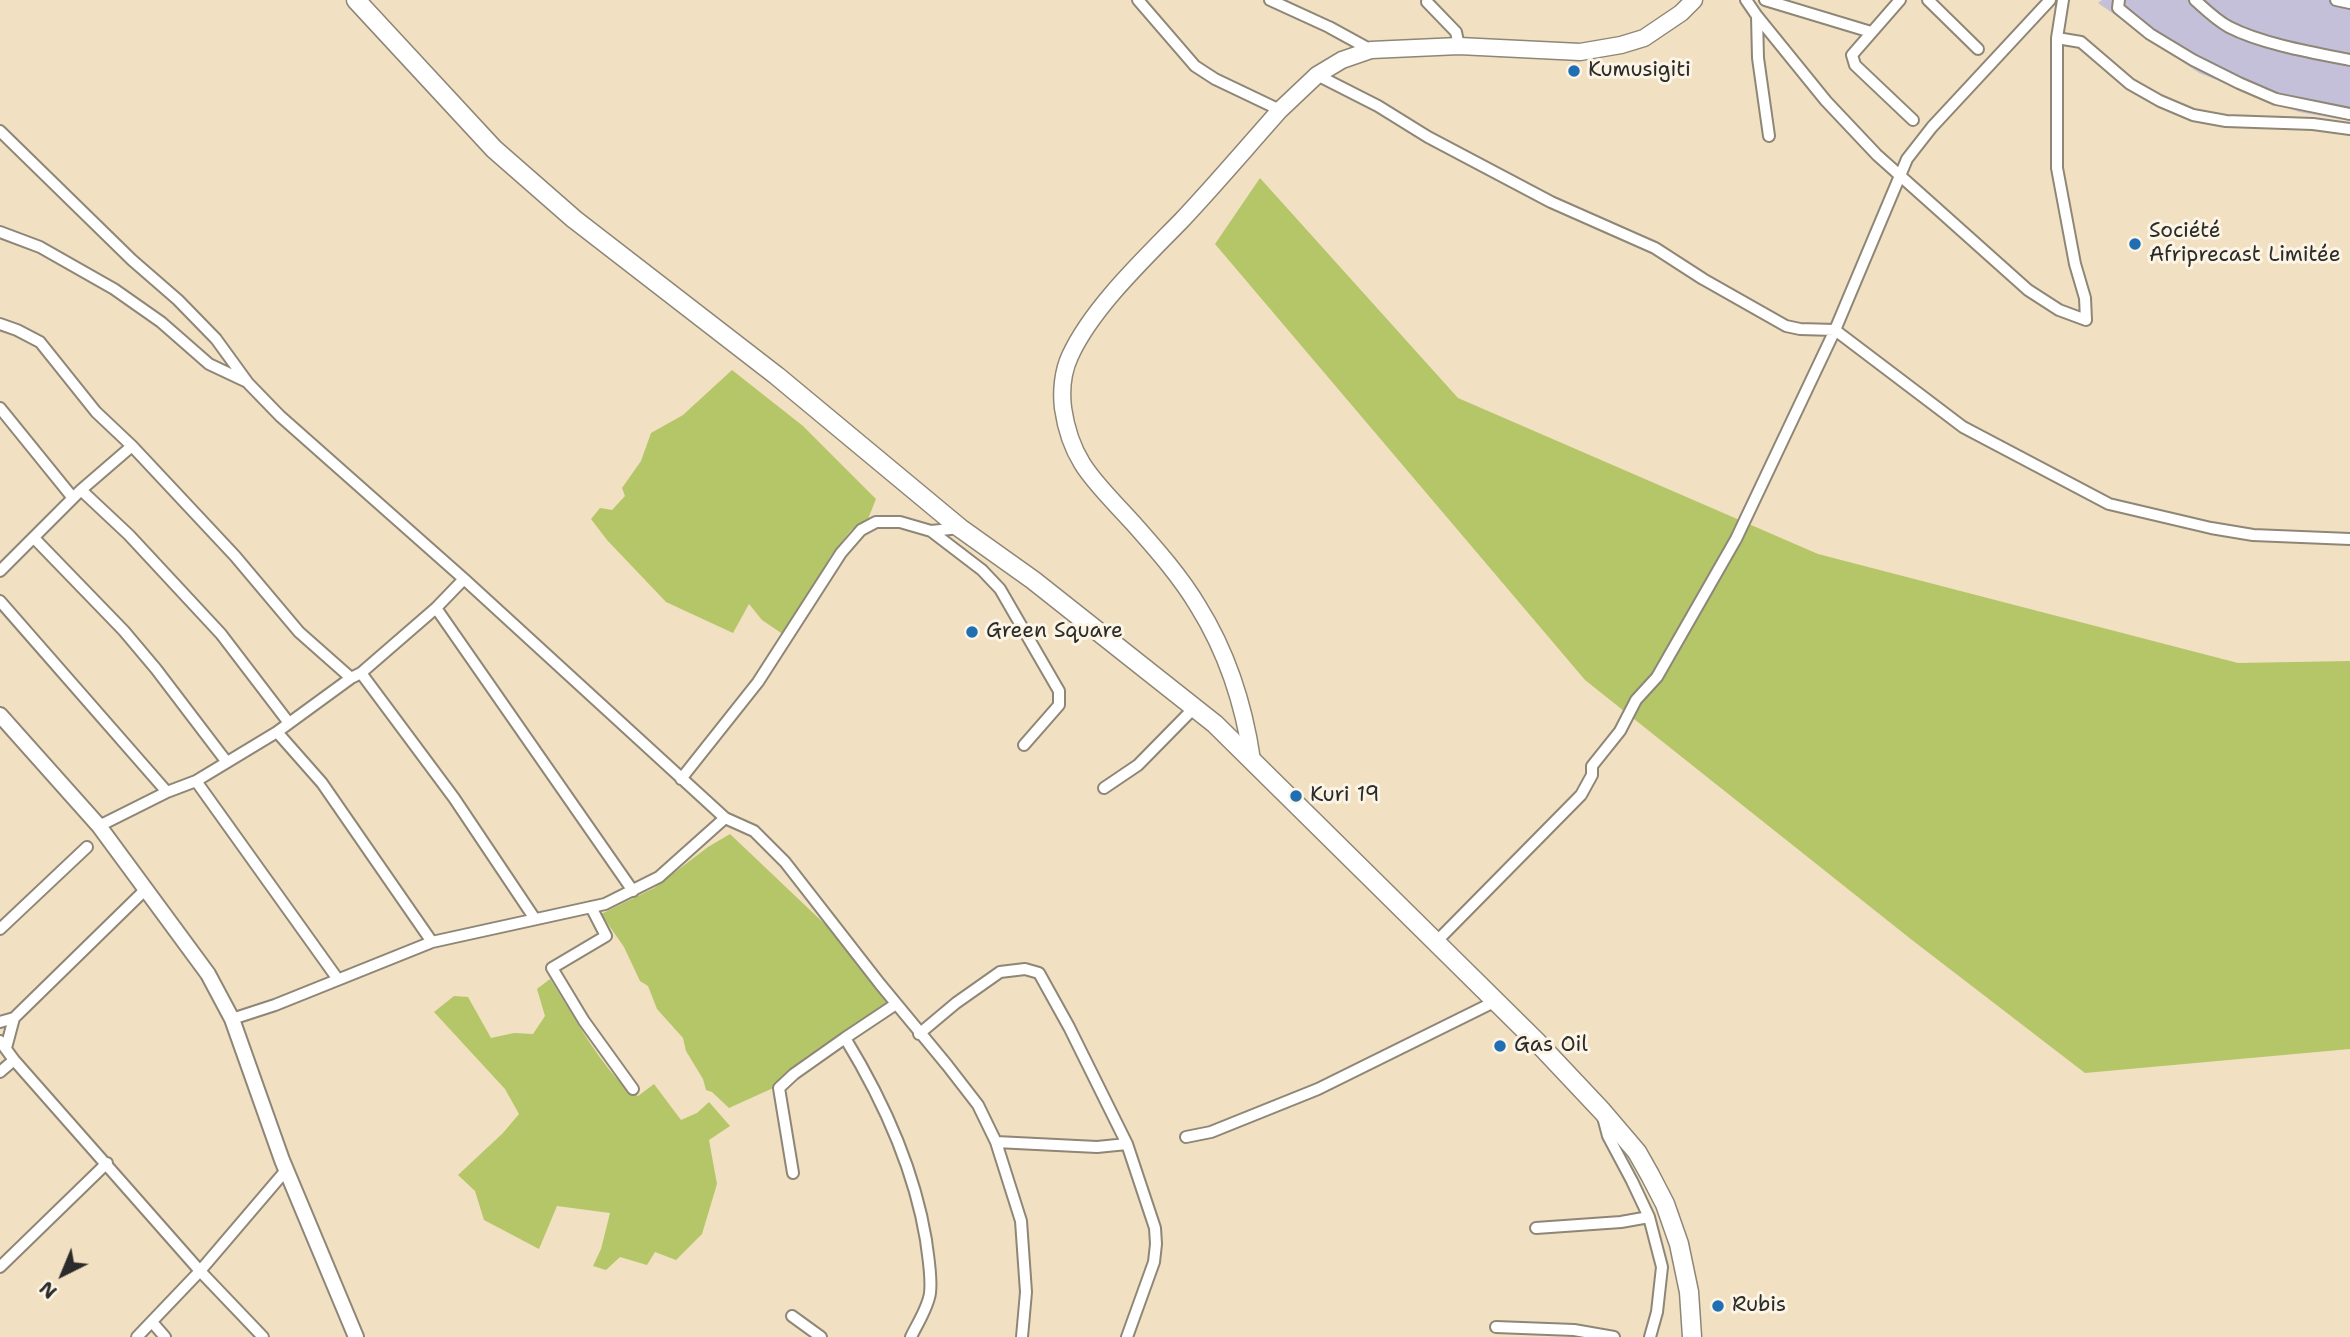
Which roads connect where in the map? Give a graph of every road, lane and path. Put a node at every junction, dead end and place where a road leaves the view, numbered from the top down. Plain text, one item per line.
1 (356, 0) edge
2 (1138, 0) edge
3 (1270, 0) edge
4 (1694, 0) edge
5 (1746, 0) edge
6 (1765, 0) edge
7 (1900, 0) edge
8 (1928, 0) edge
9 (2050, 0) edge
10 (2063, 0) edge
11 (2119, 0) edge
12 (2195, 0) edge
13 (2336, 0) edge
14 (1427, 2) dead end
15 (2350, 3) edge
16 (1757, 16) junction
17 (1871, 32) junction
18 (2057, 38) junction
19 (1459, 46) junction
20 (1978, 49) dead end
21 (1371, 50) junction
22 (2350, 60) edge
23 (1317, 75) junction
24 (1280, 110) junction
25 (2350, 114) edge
26 (1913, 120) dead end
27 (2350, 129) edge
28 (0, 131) edge
29 (1769, 136) dead end
30 (1900, 175) junction
31 (0, 232) edge
32 (0, 324) edge
33 (1835, 330) junction
34 (248, 383) junction
35 (0, 408) edge
36 (132, 446) junction
37 (77, 494) junction
38 (960, 528) junction
39 (930, 531) junction
40 (34, 538) junction
41 (2350, 539) edge
42 (1, 566) edge
43 (464, 579) junction
44 (0, 601) edge
45 (436, 608) junction
46 (356, 675) junction
47 (1195, 707) junction
48 (0, 715) edge
49 (289, 723) junction
50 (277, 732) junction
51 (1024, 745) dead end
52 (1252, 760) junction
53 (226, 761) junction
54 (681, 779) junction
55 (196, 781) junction
56 (1104, 788) dead end
57 (167, 792) junction
58 (725, 817) junction
59 (99, 826) junction
60 (88, 847) dead end
61 (146, 889) junction
62 (633, 891) junction
63 (591, 907) junction
64 (535, 919) junction
65 (0, 929) edge
66 (432, 942) junction
67 (1436, 942) junction
68 (337, 978) junction
69 (1496, 1002) junction
70 (896, 1004) junction
71 (15, 1018) junction
72 (232, 1019) junction
73 (0, 1022) edge
74 (919, 1034) junction
75 (845, 1038) junction
76 (3, 1045) edge
77 (14, 1060) junction
78 (0, 1072) edge
79 (633, 1089) dead end
80 (1602, 1111) junction
81 (1186, 1137) dead end
82 (996, 1142) junction
83 (1127, 1144) junction
84 (107, 1163) junction
85 (287, 1169) junction
86 (793, 1173) dead end
87 (1649, 1217) junction
88 (1536, 1228) dead end
89 (0, 1267) edge
90 (200, 1271) junction
91 (792, 1316) dead end
92 (152, 1322) junction
93 (1496, 1327) dead end
94 (137, 1337) edge
95 (165, 1337) edge
96 (263, 1337) edge
97 (356, 1337) edge
98 (821, 1337) edge
99 (911, 1337) edge
100 (1022, 1337) edge
101 (1126, 1337) edge
102 (1614, 1337) edge
103 (1650, 1337) edge
104 (1692, 1337) edge

1 - 38 highway
2 - 24 street
3 - 21 street
4 - 19 main road
5 - 16 street
6 - 17 street
7 - 17 street
8 - 20 street
9 - 30 street
10 - 18 street
11 - 25 street
12 - 22 street
13 - 15 street
14 - 19 street
16 - 29 street
16 - 30 street
17 - 26 street
18 - 27 street
18 - 30 street
19 - 21 main road
21 - 23 main road
23 - 24 main road
23 - 33 street
24 - 52 main road
28 - 34 street
30 - 33 street
31 - 34 street
32 - 36 street
33 - 41 street
33 - 67 street
34 - 43 street
35 - 37 street
36 - 37 street
36 - 46 street
37 - 40 street
37 - 49 street
38 - 39 street
38 - 47 highway
39 - 51 street
39 - 54 street
40 - 42 street
40 - 53 street
43 - 45 street
43 - 54 street
44 - 57 street
45 - 46 street
45 - 62 street
46 - 49 street
46 - 64 street
47 - 52 highway
47 - 56 street
48 - 59 street
49 - 50 street
50 - 53 street
50 - 66 street
52 - 67 highway
53 - 55 street
54 - 58 street
55 - 57 street
55 - 68 street
57 - 59 street
58 - 62 street
58 - 70 street
59 - 61 street
60 - 65 street
61 - 71 street
61 - 72 street
62 - 63 street
63 - 64 street
63 - 79 street
64 - 66 street
66 - 68 street
67 - 69 highway
68 - 72 street
69 - 80 highway
69 - 81 street
70 - 74 street
70 - 75 street
71 - 73 street
71 - 76 street
72 - 85 street
74 - 82 street
74 - 83 street
75 - 86 street
75 - 99 street
76 - 77 street
77 - 78 street
77 - 84 street
80 - 87 street
80 - 104 highway
82 - 83 street
82 - 100 street
83 - 101 street
84 - 89 street
84 - 90 street
85 - 90 street
85 - 97 street
87 - 88 street
87 - 103 street
90 - 92 street
90 - 96 street
91 - 98 street
92 - 94 street
92 - 95 street
93 - 102 street

